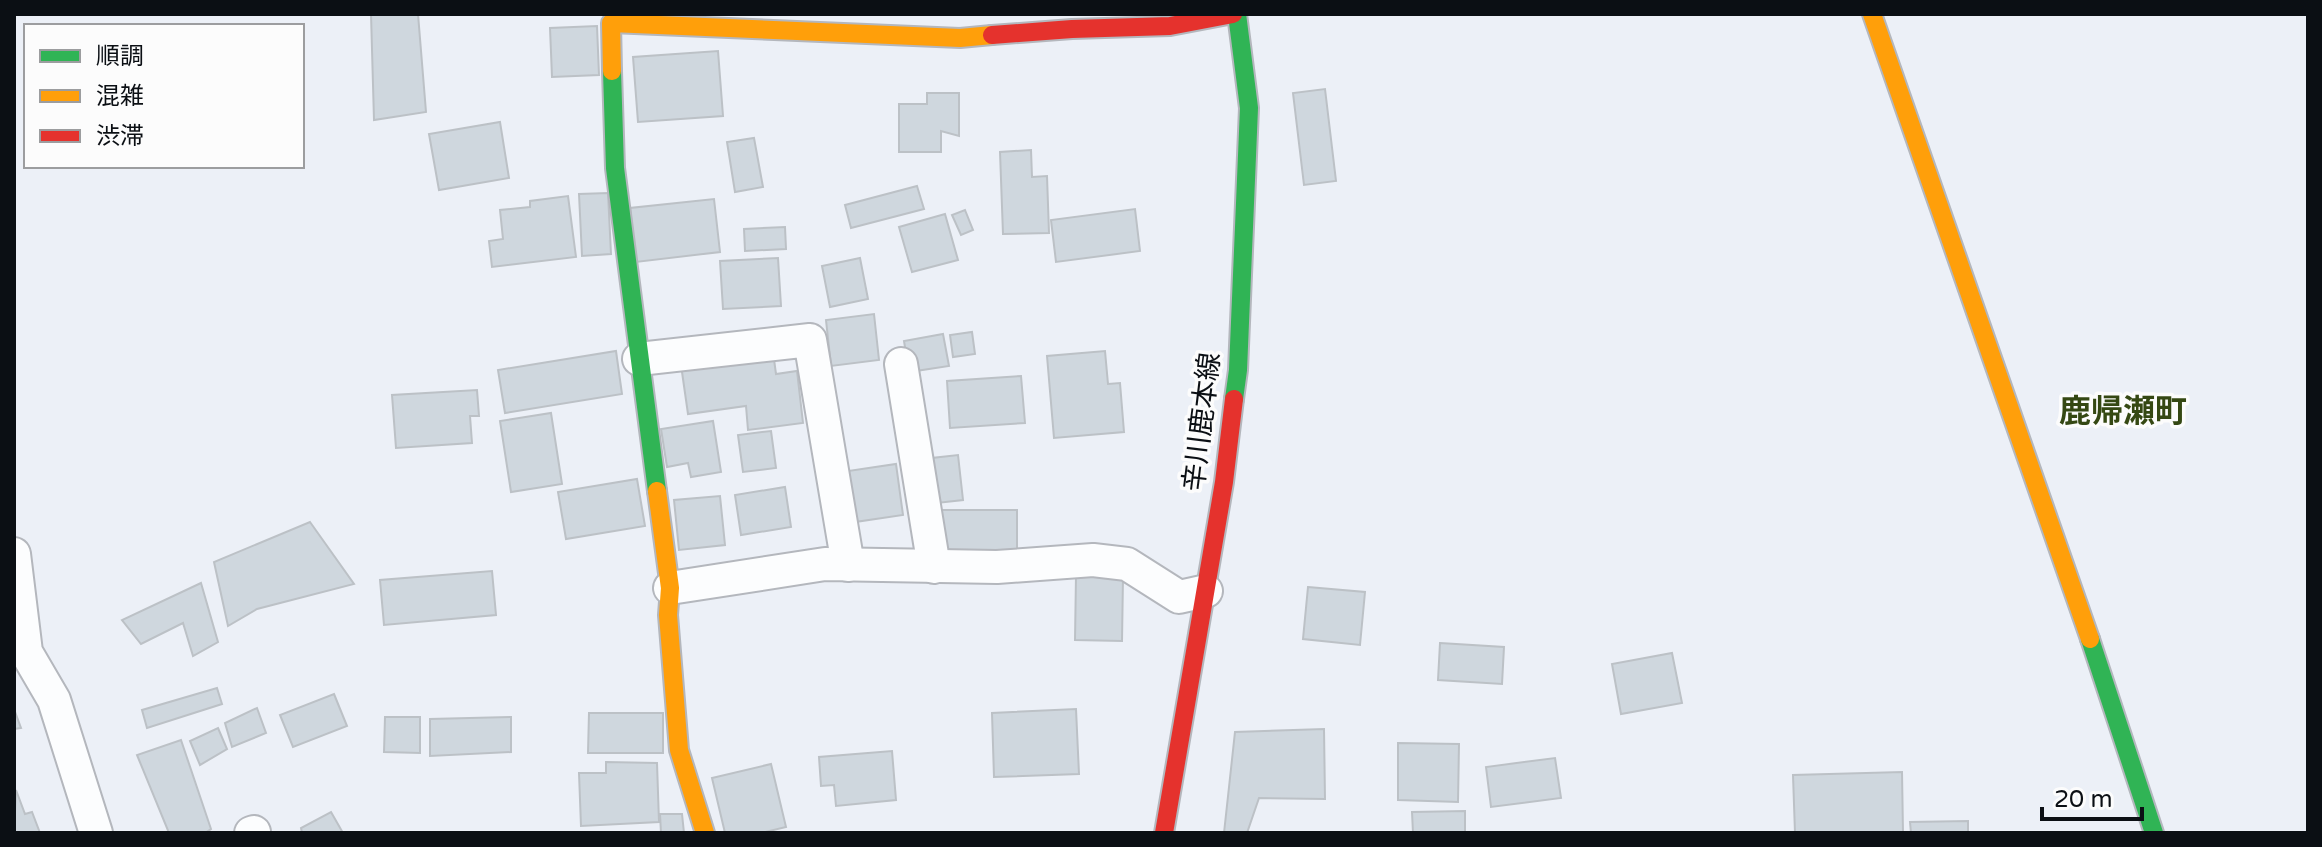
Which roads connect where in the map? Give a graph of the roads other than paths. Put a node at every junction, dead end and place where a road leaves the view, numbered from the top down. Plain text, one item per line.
1 (1235, 14) edge
2 (1872, 14) edge
3 (639, 359) junction
4 (901, 364) dead end
5 (14, 554) edge
6 (848, 565) junction
7 (934, 567) junction
8 (670, 588) junction
9 (1206, 591) junction
10 (20, 654) edge
11 (96, 833) edge
12 (705, 833) edge
13 (1164, 833) edge
14 (2154, 833) edge

1 - 3 street
1 - 9 street, 辛川鹿本線
2 - 14 street
3 - 6 street
3 - 8 street
4 - 7 street
5 - 10 street
6 - 7 street
6 - 8 street
7 - 9 street
8 - 12 street
9 - 13 street, 辛川鹿本線
10 - 11 street

